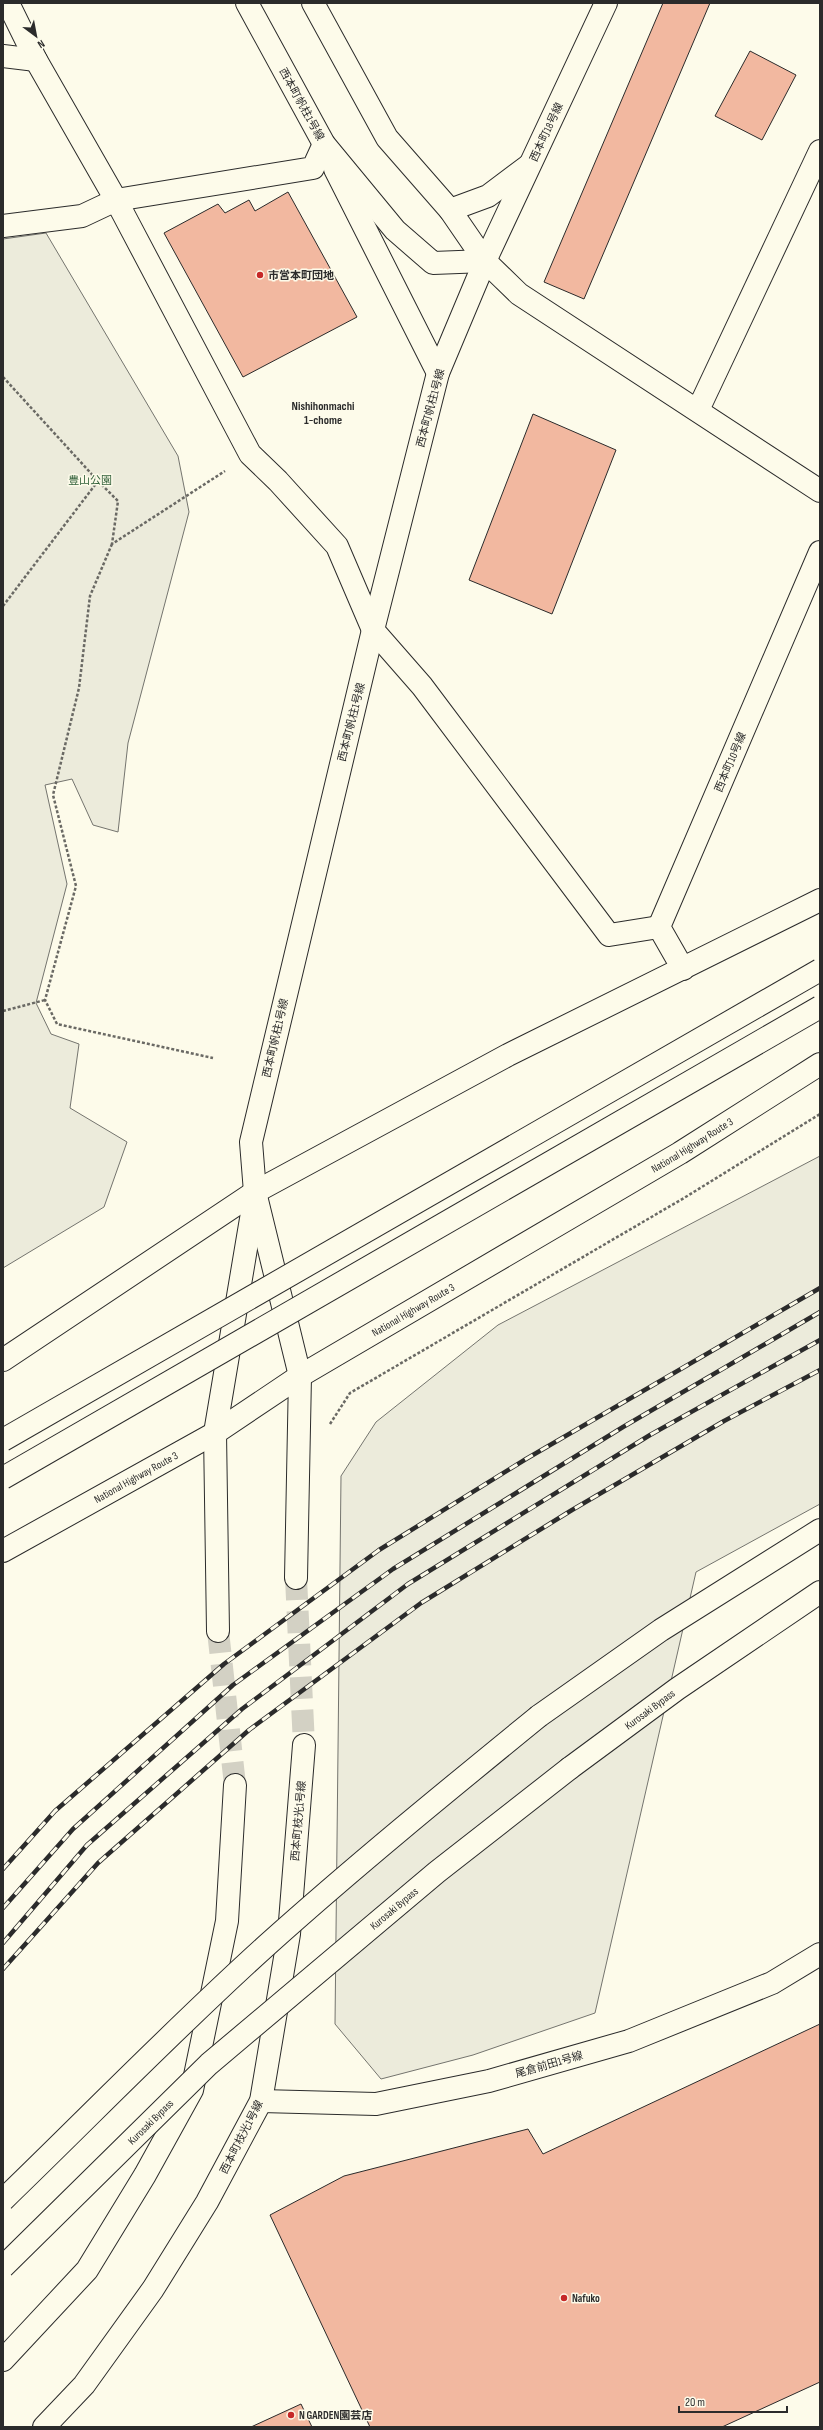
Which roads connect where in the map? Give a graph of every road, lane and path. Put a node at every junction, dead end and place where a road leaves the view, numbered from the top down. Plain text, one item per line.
1 (8, 3) edge
2 (247, 3) edge
3 (313, 3) edge
4 (606, 3) edge
5 (3, 56) edge
6 (36, 60) junction
7 (324, 144) junction
8 (820, 151) edge
9 (532, 162) junction
10 (116, 200) junction
11 (450, 210) junction
12 (3, 226) edge
13 (484, 261) junction
14 (438, 373) junction
15 (3, 377) edge
16 (698, 410) junction
17 (250, 454) junction
18 (98, 481) junction
19 (820, 491) edge
20 (112, 544) junction
21 (820, 552) edge
22 (3, 606) edge
23 (373, 630) junction
24 (820, 900) edge
25 (659, 927) junction
26 (683, 969) junction
27 (820, 970) edge
28 (45, 1000) junction
29 (820, 1007) edge
30 (3, 1011) edge
31 (213, 1058) dead end
32 (820, 1064) edge
33 (820, 1114) edge
34 (255, 1192) junction
35 (3, 1360) edge
36 (300, 1376) junction
37 (215, 1433) junction
38 (3, 1440) edge
39 (298, 1440) junction
40 (3, 1478) edge
41 (820, 1530) edge
42 (3, 1551) edge
43 (296, 1578) tunnel mouth
44 (820, 1592) edge
45 (218, 1631) tunnel mouth
46 (304, 1745) tunnel mouth
47 (234, 1784) tunnel mouth
48 (820, 1954) edge
49 (261, 2101) junction
50 (3, 2200) edge
51 (3, 2267) edge
52 (3, 2360) edge
53 (44, 2427) edge

1 - 6 main road
2 - 7 main road, 西本町帆柱1号線
3 - 11 main road
4 - 9 main road, 西本町18号線
5 - 6 main road
6 - 10 main road
7 - 10 main road
7 - 13 main road, 西本町帆柱1号線
7 - 14 main road
8 - 16 main road
9 - 11 main road
9 - 13 main road, 西本町18号線
10 - 12 main road
10 - 17 main road
11 - 13 main road
13 - 14 main road, 西本町帆柱1号線
13 - 16 main road
14 - 23 main road, 西本町帆柱1号線
15 - 18 path
16 - 19 main road
17 - 20 path
17 - 23 main road
18 - 20 path
18 - 22 path
20 - 28 path
21 - 25 main road, 西本町10号線
23 - 25 main road
23 - 34 main road, 西本町帆柱1号線
24 - 26 main road
25 - 26 main road
26 - 34 main road
27 - 38 main road, bridge
28 - 30 path
28 - 31 path
29 - 40 main road, bridge
32 - 36 main road, National Highway Route 3
33 - 39 path
34 - 35 main road
34 - 36 main road
34 - 37 main road
36 - 37 main road, National Highway Route 3
36 - 39 main road
37 - 42 main road, National Highway Route 3
37 - 45 main road
39 - 43 main road
41 - 50 main road, bridge
44 - 51 main road, Kurosaki Bypass, bridge
46 - 49 main road, 西本町枝光1号線
47 - 52 main road
48 - 49 main road, 尾倉前田1号線
49 - 53 main road, 西本町枝光1号線

